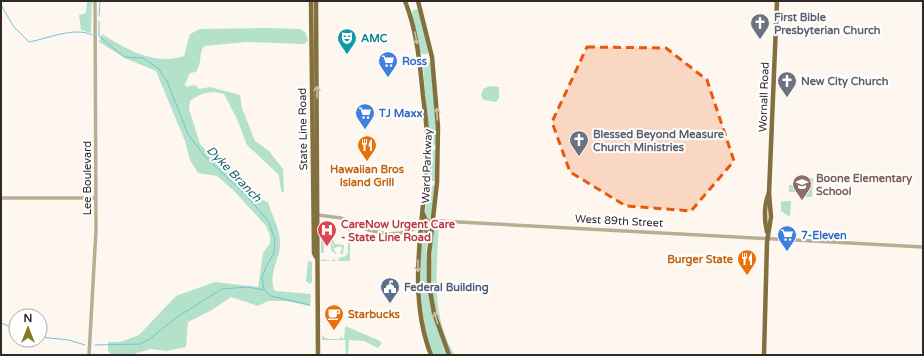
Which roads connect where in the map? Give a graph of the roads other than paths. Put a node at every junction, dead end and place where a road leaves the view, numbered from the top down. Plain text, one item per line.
1 (95, 1) edge
2 (311, 1) edge
3 (316, 1) edge
4 (405, 1) edge
5 (418, 1) edge
6 (776, 1) edge
7 (1, 198) edge
8 (96, 198) junction
9 (422, 212) junction
10 (318, 215) junction
11 (433, 223) junction
12 (420, 227) junction
13 (768, 235) junction
14 (923, 247) edge
15 (429, 254) junction
16 (316, 257) junction
17 (89, 355) edge
18 (318, 355) edge
19 (431, 355) edge
20 (449, 355) edge
21 (764, 355) edge

1 - 8 street, Lee Boulevard
2 - 16 main road, State Line Road
10 -> 3 main road, State Line Road
4 -> 9 main road, Ward Parkway
11 -> 5 main road, Ward Parkway
6 - 13 main road, Wornall Road
7 - 8 street
8 - 17 street, Lee Boulevard
9 - 11 main road
9 - 12 main road, Ward Parkway
10 - 12 street, West 89th Street
10 - 16 main road, State Line Road
11 - 12 street, West 89th Street
11 - 13 street, West 89th Street
11 - 15 main road, Ward Parkway
12 - 15 main road
12 -> 19 main road, Ward Parkway
13 - 14 street, West 89th Street
13 - 21 main road, Wornall Road
20 -> 15 main road, Ward Parkway
16 - 18 main road, State Line Road

